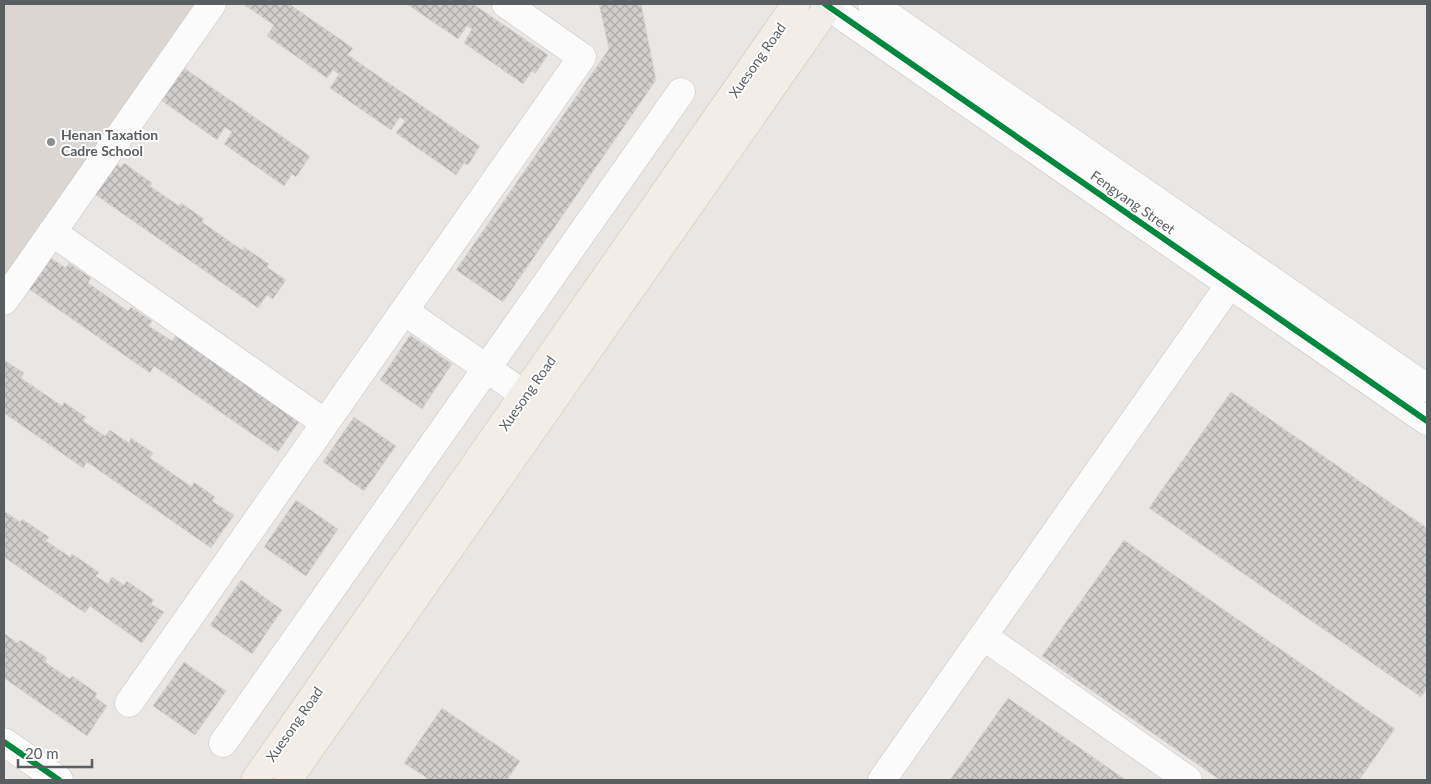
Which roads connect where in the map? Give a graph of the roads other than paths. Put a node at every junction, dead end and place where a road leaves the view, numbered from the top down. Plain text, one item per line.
1 (212, 4) edge
2 (506, 4) edge
3 (796, 4) edge
4 (827, 4) edge
5 (872, 4) edge
6 (681, 92) dead end
7 (52, 232) junction
8 (1230, 284) junction
9 (4, 301) edge
10 (404, 311) junction
11 (486, 368) junction
12 (1427, 388) edge
13 (525, 395) junction
14 (1427, 421) edge
15 (325, 423) junction
16 (983, 636) junction
17 (129, 703) dead end
18 (4, 742) edge
19 (223, 743) dead end
20 (59, 780) edge
21 (254, 780) edge
22 (288, 780) edge
23 (882, 780) edge
24 (1188, 780) edge

1 - 7 street
2 - 10 street
3 - 13 main road, Xuesong Road
4 - 8 street, Fengyang Street
4 - 22 main road, Xuesong Road
5 - 12 street, Fengyang Street
6 - 11 street
7 - 9 street
7 - 15 street
8 - 14 street, Fengyang Street
8 - 16 street
10 - 11 street
10 - 15 street
11 - 13 street
11 - 19 street
13 - 21 main road, Xuesong Road
15 - 17 street
16 - 23 street
16 - 24 street
18 - 20 street

